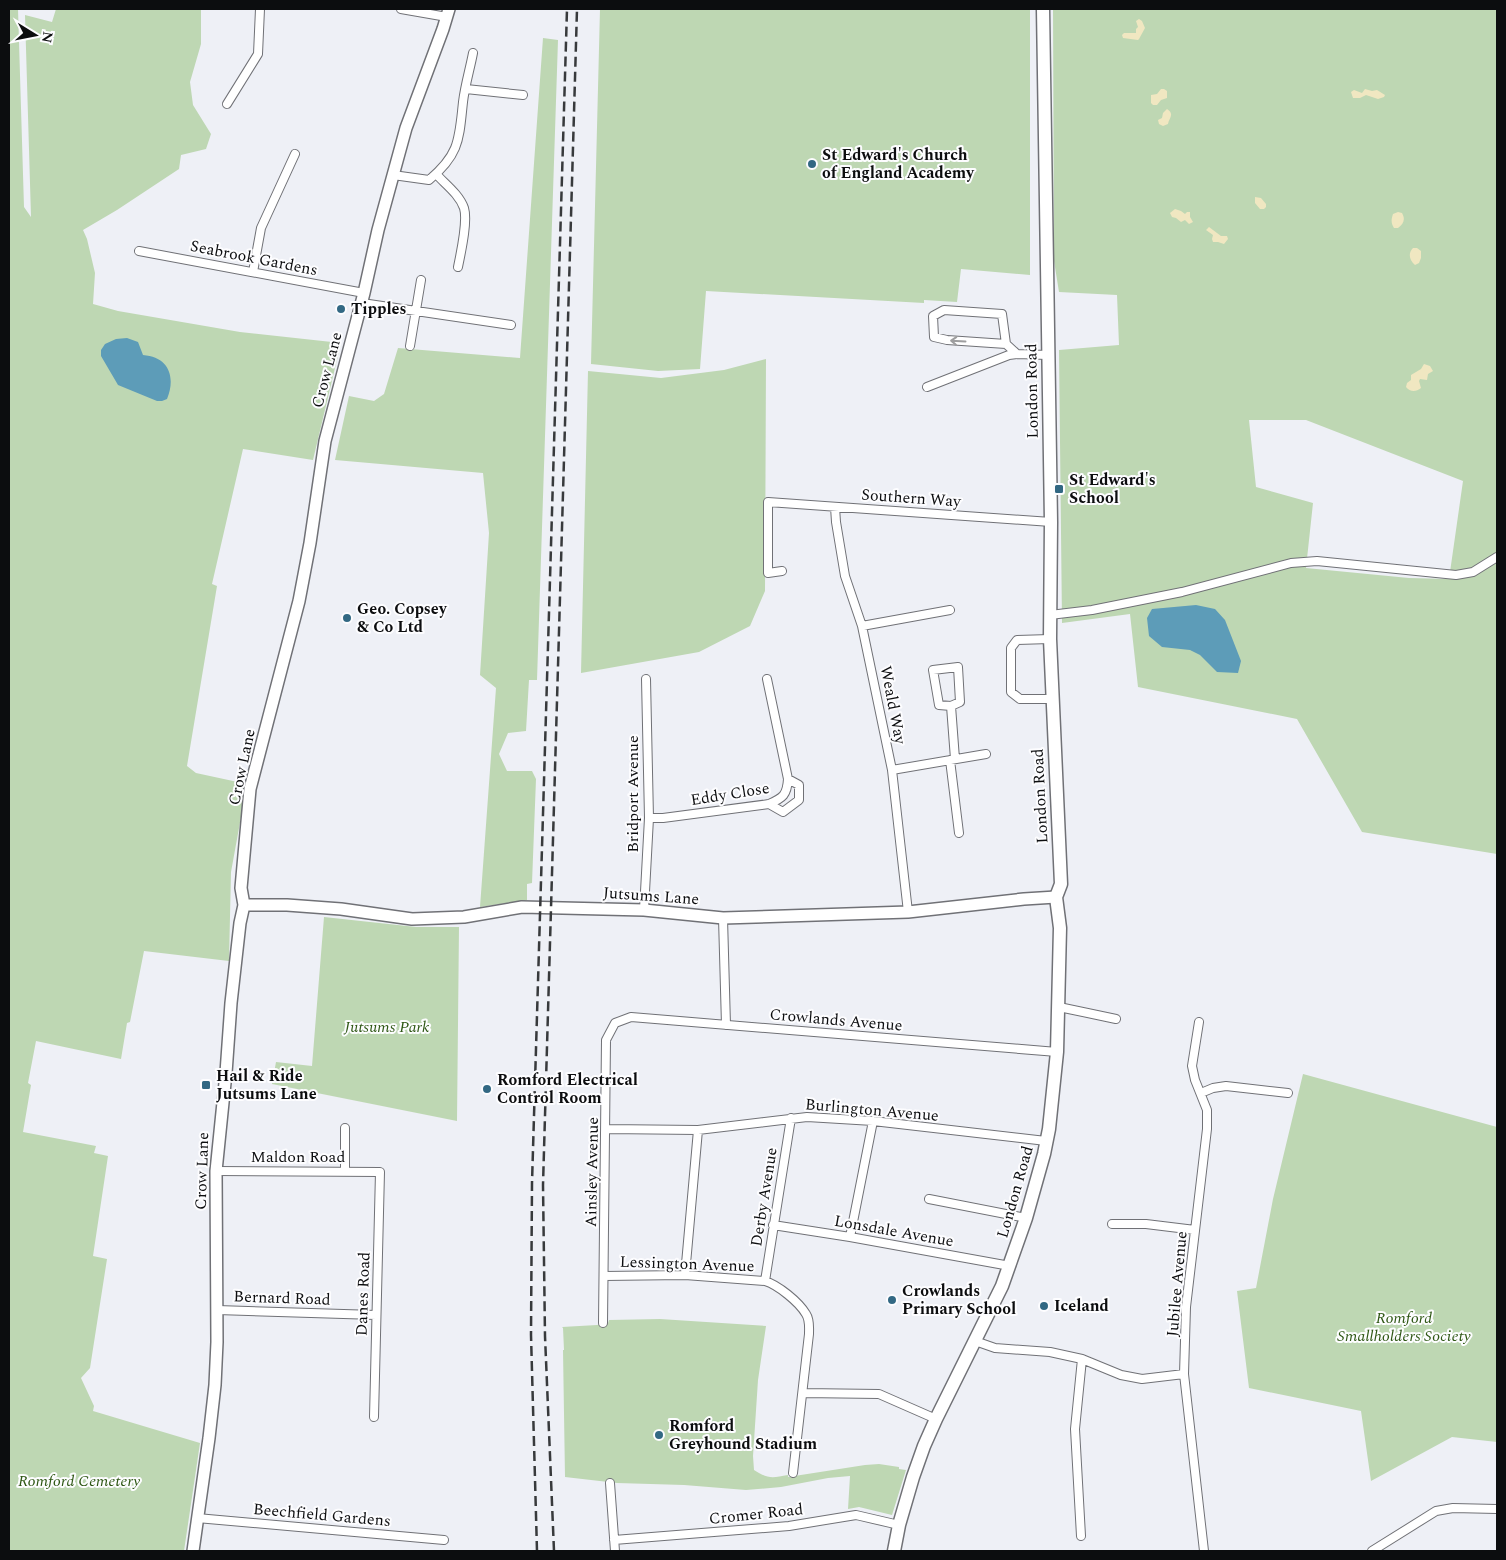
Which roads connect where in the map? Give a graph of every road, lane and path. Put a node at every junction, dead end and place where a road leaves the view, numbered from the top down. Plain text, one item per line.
1 (260, 9) edge
2 (401, 9) edge
3 (1043, 9) edge
4 (448, 13) edge
5 (474, 53) dead end
6 (466, 89) junction
7 (523, 95) dead end
8 (227, 104) dead end
9 (295, 154) dead end
10 (436, 174) junction
11 (393, 175) junction
12 (139, 251) dead end
13 (458, 267) dead end
14 (252, 272) junction
15 (422, 280) dead end
16 (363, 298) junction
17 (417, 310) junction
18 (511, 325) dead end
19 (1006, 344) junction
20 (410, 346) dead end
21 (1017, 354) junction
22 (1048, 355) junction
23 (926, 387) dead end
24 (835, 507) junction
25 (1051, 522) junction
26 (1497, 558) edge
27 (782, 571) dead end
28 (950, 610) dead end
29 (1050, 615) junction
30 (862, 626) junction
31 (1050, 639) junction
32 (646, 679) dead end
33 (767, 679) dead end
34 (1052, 699) junction
35 (951, 706) junction
36 (986, 754) dead end
37 (953, 760) junction
38 (892, 770) junction
39 (788, 779) junction
40 (769, 804) junction
41 (649, 818) junction
42 (959, 833) dead end
43 (1056, 897) junction
44 (244, 905) junction
45 (644, 910) junction
46 (908, 912) junction
47 (723, 918) junction
48 (1059, 1007) junction
49 (1116, 1019) dead end
50 (1199, 1022) dead end
51 (615, 1024) joint
52 (726, 1025) junction
53 (1057, 1052) junction
54 (1201, 1093) junction
55 (1288, 1093) dead end
56 (791, 1118) junction
57 (873, 1121) junction
58 (345, 1128) dead end
59 (606, 1129) junction
60 (698, 1130) junction
61 (1046, 1141) junction
62 (216, 1171) junction
63 (345, 1171) junction
64 (380, 1172) joint
65 (929, 1200) dead end
66 (1026, 1218) junction
67 (1112, 1224) dead end
68 (774, 1225) junction
69 (1195, 1230) junction
70 (850, 1237) junction
71 (1010, 1266) junction
72 (685, 1275) junction
73 (604, 1276) junction
74 (765, 1281) junction
75 (217, 1310) junction
76 (376, 1315) junction
77 (603, 1323) dead end
78 (975, 1341) junction
79 (1082, 1359) junction
80 (1184, 1374) junction
81 (803, 1393) junction
82 (374, 1417) dead end
83 (936, 1419) junction
84 (794, 1473) dead end
85 (610, 1483) dead end
86 (1497, 1509) edge
87 (197, 1518) junction
88 (899, 1525) junction
89 (1081, 1536) dead end
90 (444, 1540) dead end
91 (614, 1540) junction
92 (192, 1551) edge
93 (615, 1551) edge
94 (894, 1551) edge
95 (1204, 1551) edge
96 (1372, 1551) edge

1 - 8 street
2 - 4 street
3 - 22 main road, London Road
4 - 11 street, Crow Lane
5 - 6 street
6 - 7 street
6 - 10 street
9 - 14 street
10 - 11 street
10 - 13 street
11 - 16 street, Crow Lane
12 - 14 street, Seabrook Gardens
14 - 16 street, Seabrook Gardens
15 - 17 street
16 - 17 street, Seabrook Gardens
16 - 44 street, Crow Lane
17 - 18 street, Seabrook Gardens
17 - 20 street
19 -> 19 street
19 - 21 street
21 - 22 street
21 - 23 street
22 - 25 main road, London Road
24 - 25 street, Southern Way
24 - 27 street, Southern Way
24 - 30 street, Weald Way
25 - 29 main road, London Road
26 - 29 street
28 - 30 street
29 - 31 main road, London Road
30 - 38 street, Weald Way
31 - 34 main road, London Road
31 - 34 street
32 - 41 street, Bridport Avenue
33 - 39 street, Eddy Close
34 - 43 main road, London Road
35 - 35 street
35 - 37 street
36 - 37 street
37 - 38 street
37 - 42 street
38 - 46 street, Weald Way
39 - 40 street, Eddy Close
39 - 40 street
40 - 41 street, Eddy Close
41 - 45 street, Bridport Avenue
43 - 46 street, Jutsums Lane
43 - 48 main road, London Road
44 - 45 street, Jutsums Lane
44 - 62 street, Crow Lane
45 - 47 street, Jutsums Lane
46 - 47 street, Jutsums Lane
47 - 52 street
48 - 49 street
48 - 53 main road, London Road
50 - 54 street, Jubilee Avenue
51 - 52 street, Crowlands Avenue
51 - 59 street, Ainsley Avenue
52 - 53 street, Crowlands Avenue
53 - 61 main road, London Road
54 - 55 street
54 - 69 street, Jubilee Avenue
56 - 57 street, Burlington Avenue
56 - 60 street, Burlington Avenue
56 - 68 street, Derby Avenue
57 - 61 street, Burlington Avenue
57 - 70 street
58 - 63 street
59 - 60 street, Burlington Avenue
59 - 73 street, Ainsley Avenue
60 - 72 street
61 - 66 main road, London Road
62 - 63 street, Maldon Road
62 - 75 street, Crow Lane
63 - 64 street, Maldon Road
64 - 76 street, Danes Road
65 - 66 street
66 - 71 main road, London Road
67 - 69 street
68 - 70 street, Lonsdale Avenue
68 - 74 street, Derby Avenue
69 - 80 street, Jubilee Avenue
70 - 71 street, Lonsdale Avenue
71 - 78 main road, London Road
72 - 73 street, Lessington Avenue
72 - 74 street, Lessington Avenue
73 - 77 street, Ainsley Avenue
74 - 81 street, Lessington Avenue
75 - 76 street, Bernard Road
75 - 87 street, Crow Lane
76 - 82 street, Danes Road
78 - 79 street
78 - 83 main road, London Road
79 - 80 street
79 - 89 street
80 - 95 street, Jubilee Avenue
81 - 83 street
81 - 84 street, Lessington Avenue
83 - 88 main road, London Road
85 - 91 street
86 - 96 street
87 - 90 street, Beechfield Gardens
87 - 92 street, Crow Lane
88 - 91 street, Cromer Road
88 - 94 main road, London Road
91 - 93 street

